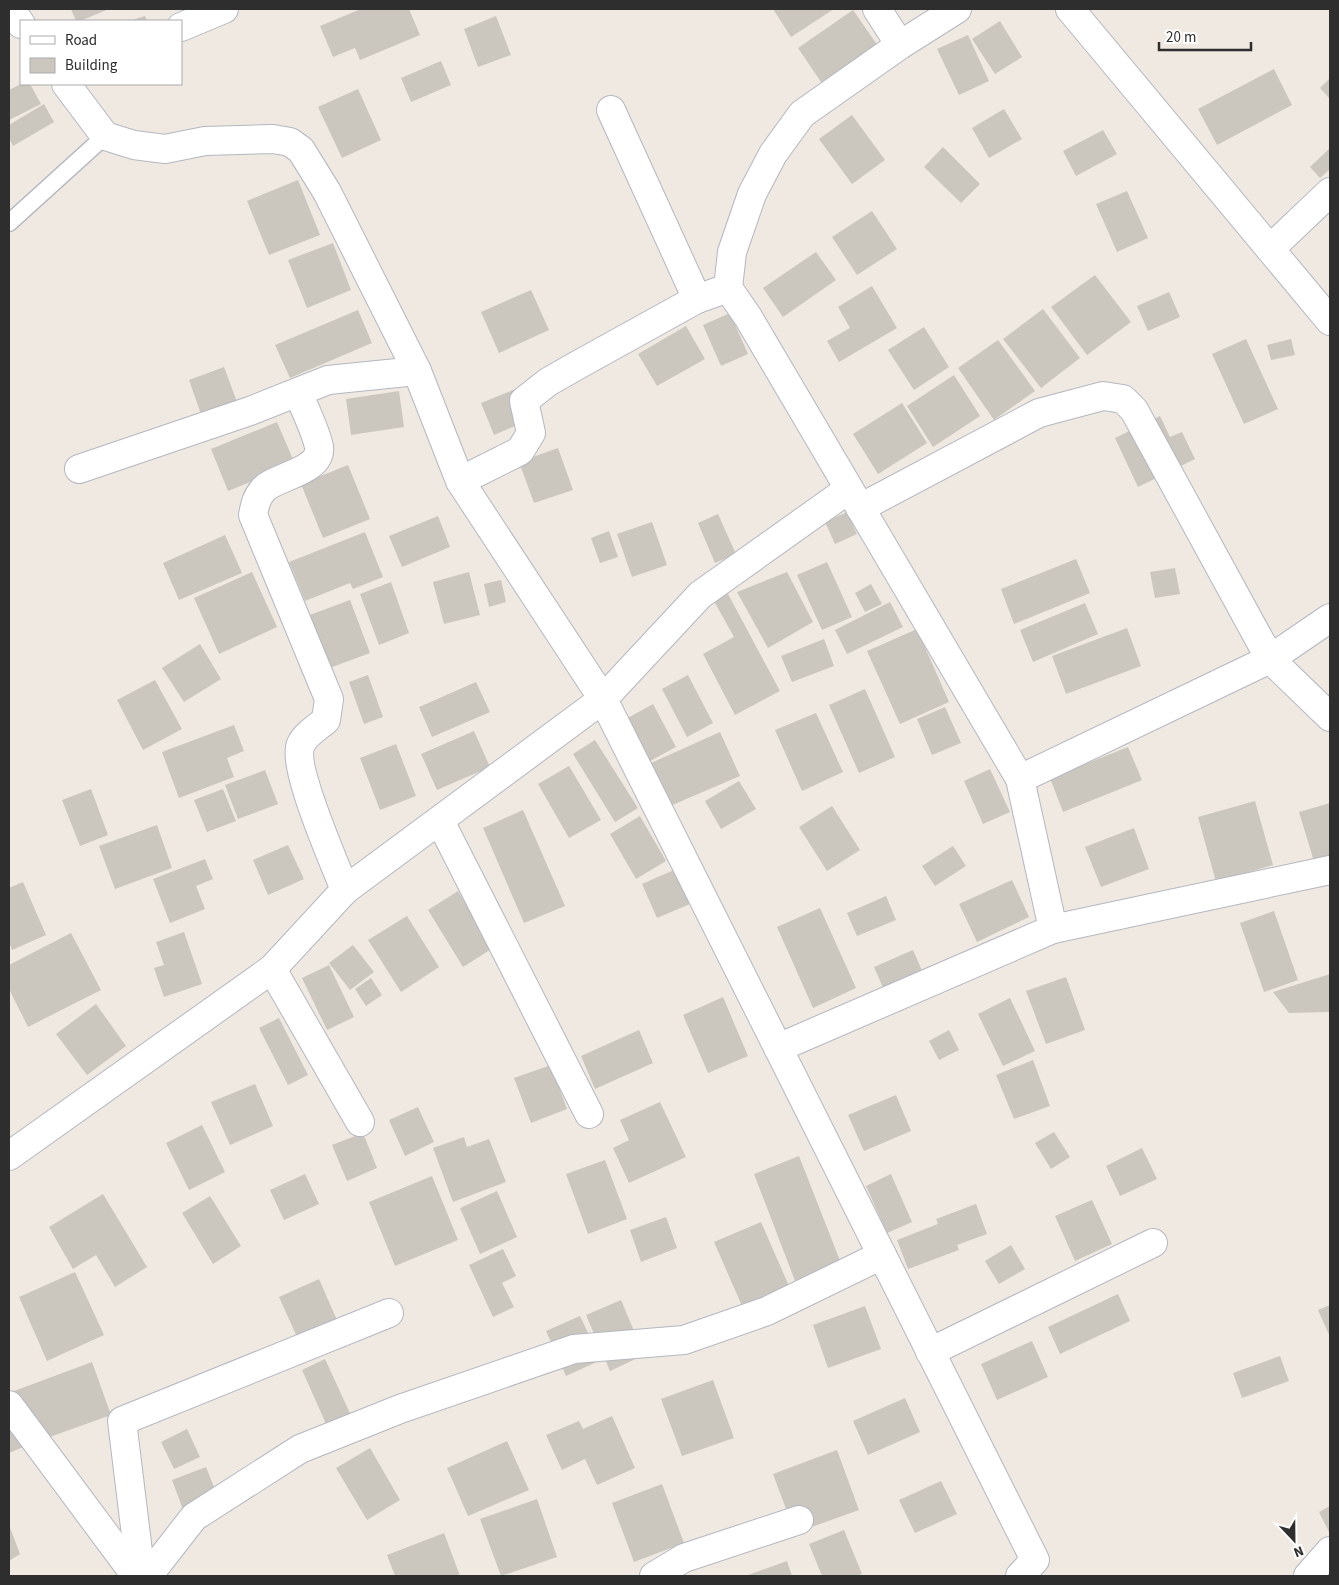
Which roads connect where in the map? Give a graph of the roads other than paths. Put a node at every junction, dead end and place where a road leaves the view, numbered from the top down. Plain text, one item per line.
1 (10, 9) edge
2 (224, 9) edge
3 (877, 9) edge
4 (958, 9) edge
5 (1070, 9) edge
6 (20, 23) edge
7 (182, 27) edge
8 (900, 45) junction
9 (67, 85) edge
10 (611, 110) dead end
11 (105, 136) junction
12 (1330, 192) edge
13 (9, 223) edge
14 (1270, 248) junction
15 (728, 288) junction
16 (697, 299) junction
17 (1330, 321) edge
18 (417, 371) junction
19 (298, 392) junction
20 (79, 469) dead end
21 (460, 481) junction
22 (855, 498) junction
23 (1329, 620) edge
24 (1270, 659) junction
25 (603, 699) junction
26 (1330, 718) edge
27 (1020, 779) junction
28 (440, 821) junction
29 (1330, 870) edge
30 (345, 890) junction
31 (1053, 929) junction
32 (272, 969) junction
33 (778, 1048) junction
34 (589, 1114) dead end
35 (360, 1122) dead end
36 (9, 1156) edge
37 (1153, 1243) dead end
38 (882, 1255) junction
39 (389, 1313) dead end
40 (930, 1352) junction
41 (9, 1405) edge
42 (799, 1520) dead end
43 (1330, 1551) edge
44 (136, 1576) edge
45 (141, 1576) edge
46 (148, 1576) edge
47 (654, 1576) edge
48 (1020, 1576) edge
49 (1308, 1576) edge

1 - 6 street
2 - 7 street
3 - 8 street
4 - 8 street
5 - 14 street
8 - 15 street
9 - 11 street
10 - 16 street
11 - 13 lane
11 - 18 street
12 - 14 street
14 - 17 street
15 - 16 street
15 - 22 street
16 - 21 street
18 - 19 street
18 - 21 street
19 - 20 street
19 - 30 street
21 - 25 street
22 - 24 street
22 - 25 street
22 - 27 street
23 - 24 street
24 - 26 street
24 - 27 street
25 - 28 street
25 - 33 street
27 - 31 street
28 - 30 street
28 - 34 street
29 - 31 street
30 - 32 street
31 - 33 street
32 - 35 street
32 - 36 street
33 - 38 street
37 - 40 street
38 - 40 street
38 - 46 street
39 - 45 street
40 - 48 street
41 - 44 street
42 - 47 street
43 - 49 street

